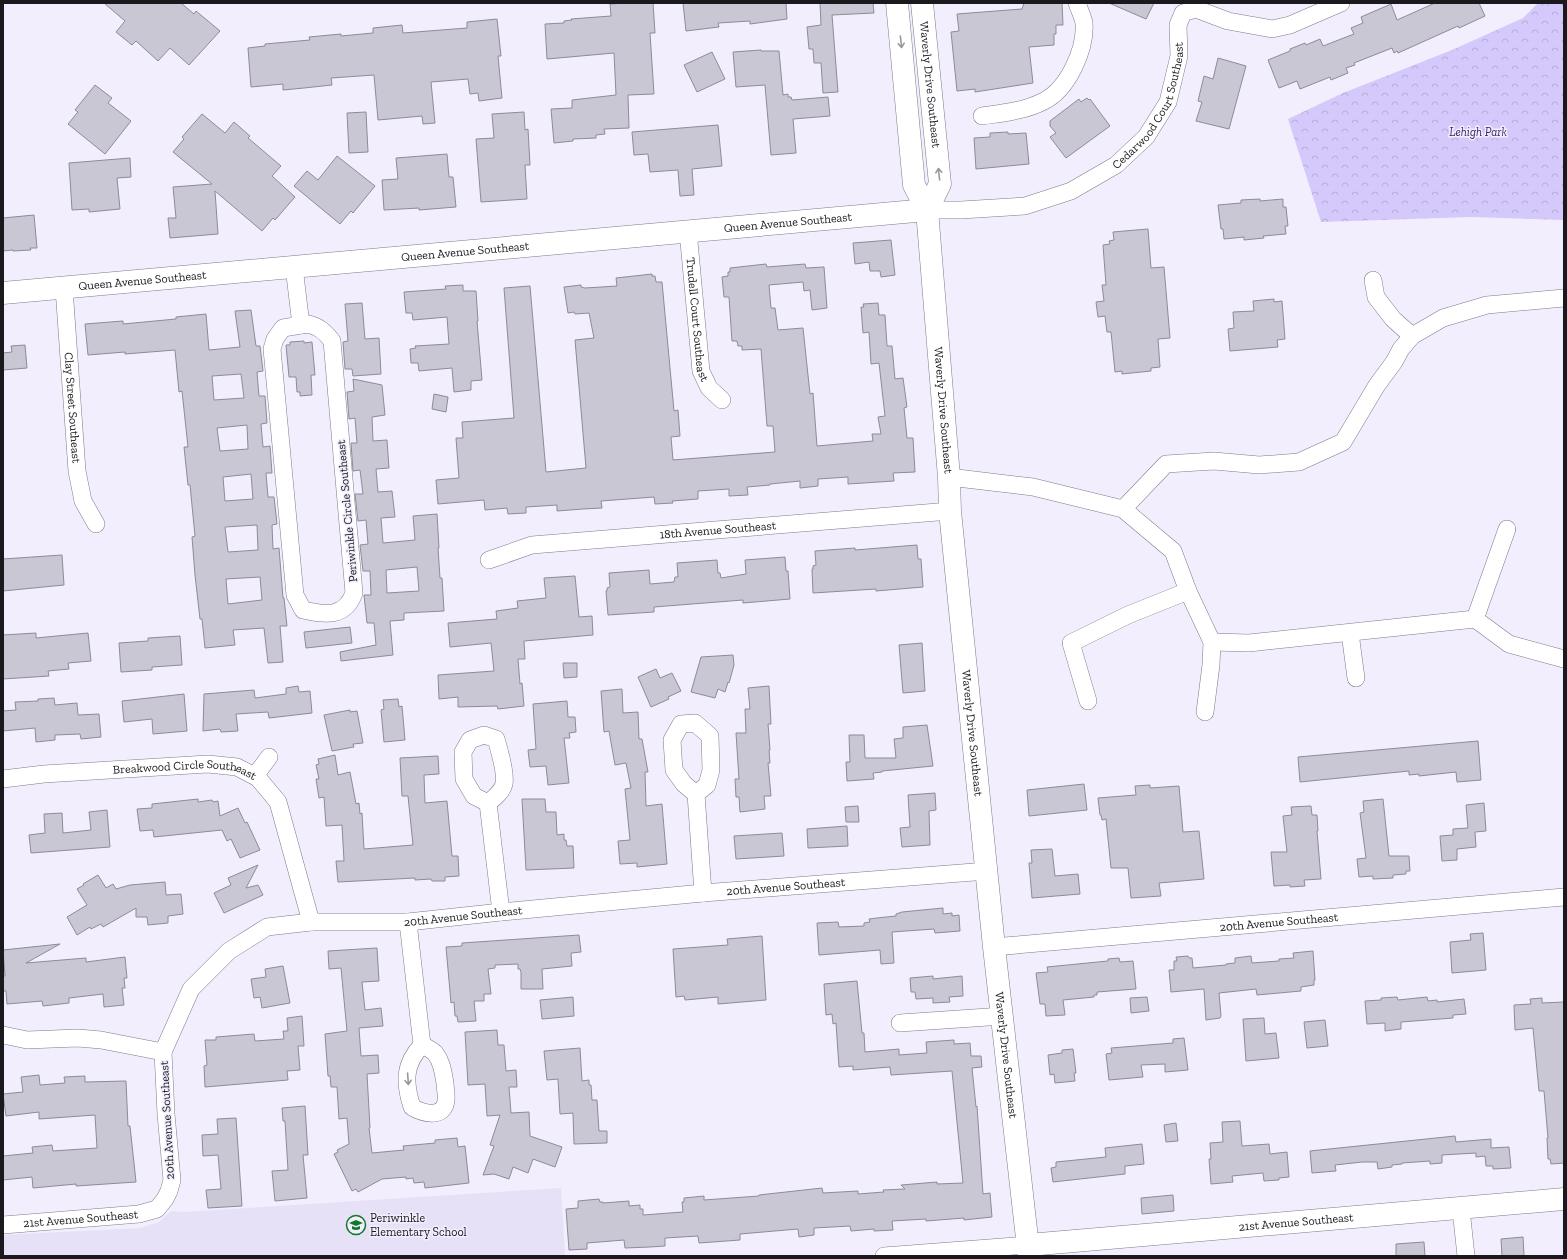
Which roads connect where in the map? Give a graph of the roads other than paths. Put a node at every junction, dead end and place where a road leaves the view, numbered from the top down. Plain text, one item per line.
1 (897, 3) edge
2 (922, 3) edge
3 (1076, 3) edge
4 (1340, 3) edge
5 (982, 116) dead end
6 (927, 210) junction
7 (688, 231) junction
8 (294, 266) junction
9 (1373, 280) dead end
10 (64, 288) junction
11 (3, 292) edge
12 (1564, 298) edge
13 (301, 325) junction
14 (1412, 336) junction
15 (722, 400) dead end
16 (949, 477) junction
17 (1123, 509) junction
18 (950, 511) junction
19 (96, 524) dead end
20 (1507, 529) dead end
21 (489, 560) dead end
22 (1188, 591) junction
23 (1475, 619) junction
24 (1350, 633) junction
25 (1212, 642) junction
26 (1564, 659) edge
27 (1356, 678) dead end
28 (1088, 701) dead end
29 (1206, 712) dead end
30 (269, 757) dead end
31 (255, 776) junction
32 (3, 779) edge
33 (696, 794) dead end
34 (488, 803) dead end
35 (987, 871) junction
36 (703, 893) junction
37 (1564, 897) edge
38 (501, 912) junction
39 (311, 922) junction
40 (408, 922) junction
41 (994, 947) junction
42 (1002, 1016) junction
43 (900, 1023) dead end
44 (3, 1035) edge
45 (422, 1045) dead end
46 (163, 1052) junction
47 (1564, 1199) edge
48 (157, 1209) joint
49 (1461, 1209) junction
50 (3, 1225) edge
51 (1028, 1251) edge
52 (884, 1256) edge
53 (1466, 1256) edge

1 -> 6 main road, Waverly Drive Southeast
6 -> 2 main road, Waverly Drive Southeast
3 - 5 street
4 - 6 street, Cedarwood Court Southeast
6 - 7 main road, Queen Avenue Southeast
6 - 16 main road, Waverly Drive Southeast
7 - 8 main road, Queen Avenue Southeast
7 - 15 street, Trudell Court Southeast
8 - 10 main road, Queen Avenue Southeast
8 - 13 street
9 - 14 street
10 - 11 main road, Queen Avenue Southeast
10 - 19 street, Clay Street Southeast
12 - 14 street
13 - 13 street, Periwinkle Circle Southeast
14 - 17 street
16 - 17 street
16 - 18 main road, Waverly Drive Southeast
17 - 22 street
18 - 21 street, 18th Avenue Southeast
18 - 35 main road, Waverly Drive Southeast
20 - 23 street
22 - 25 street
22 - 28 street
23 - 24 street
23 - 26 street
24 - 25 street
24 - 27 street
25 - 29 street
30 - 31 street
31 - 32 street, Breakwood Circle Southeast
31 - 39 street, Breakwood Circle Southeast
33 - 36 street
34 - 38 street
35 - 36 street, 20th Avenue Southeast
35 - 41 main road, Waverly Drive Southeast
36 - 38 street, 20th Avenue Southeast
37 - 41 street, 20th Avenue Southeast
38 - 40 street, 20th Avenue Southeast
39 - 40 street, 20th Avenue Southeast
39 - 46 street, 20th Avenue Southeast
40 - 45 street
41 - 42 main road, Waverly Drive Southeast
42 - 43 street
42 - 51 main road, Waverly Drive Southeast
44 - 46 street
46 - 48 street, 20th Avenue Southeast
47 - 49 main road, 21st Avenue Southeast
48 - 50 street, 21st Avenue Southeast
49 - 51 main road, 21st Avenue Southeast
49 - 53 street
51 - 52 street

